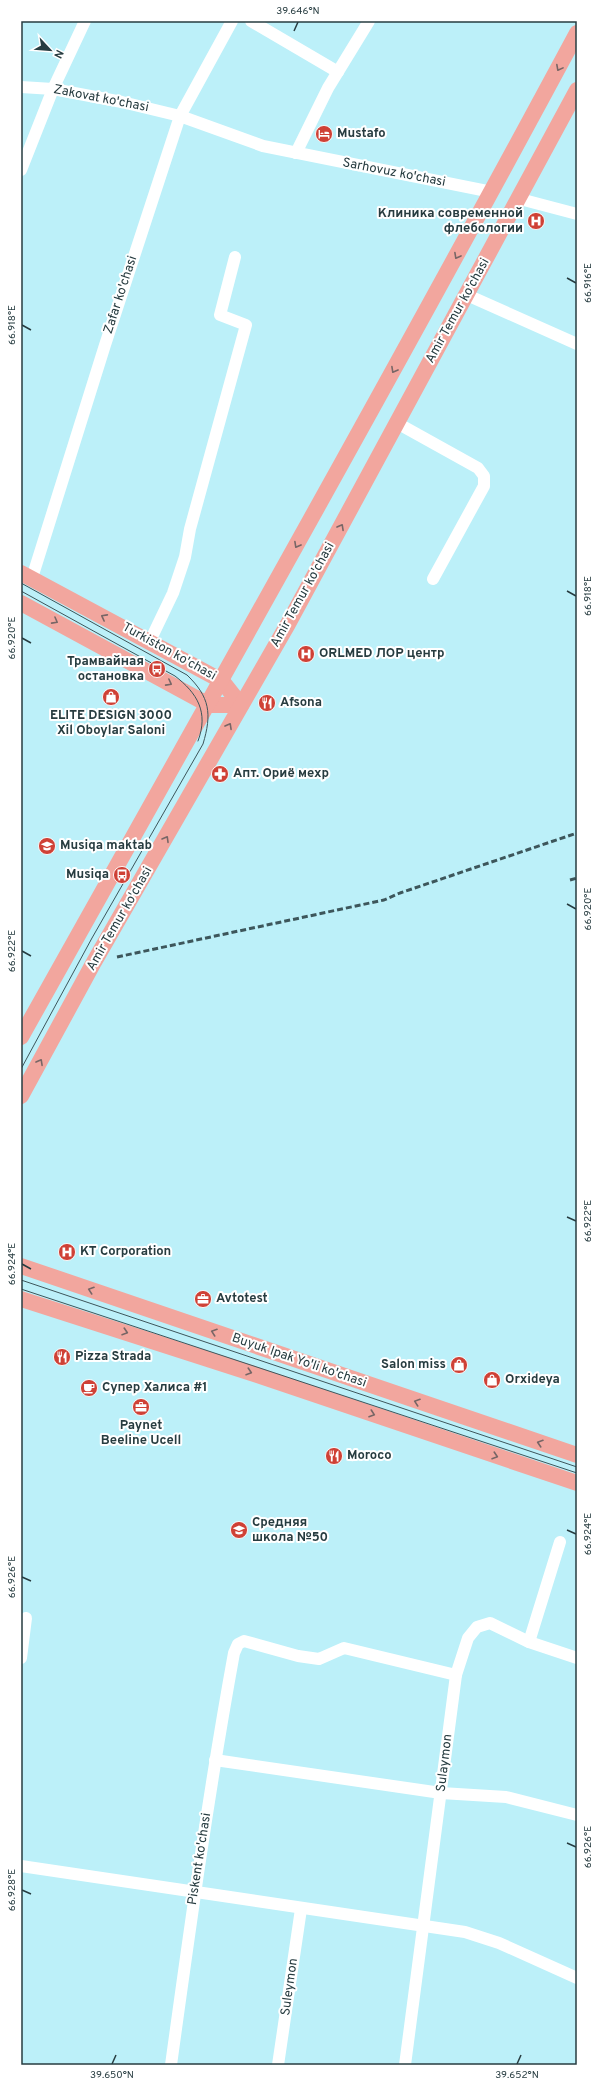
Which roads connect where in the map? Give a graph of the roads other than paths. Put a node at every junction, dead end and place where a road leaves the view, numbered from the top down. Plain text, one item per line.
1 (85, 21) edge
2 (232, 21) edge
3 (251, 21) edge
4 (368, 21) edge
5 (577, 33) edge
6 (338, 72) junction
7 (21, 87) edge
8 (53, 89) junction
9 (577, 90) edge
10 (180, 116) junction
11 (296, 153) junction
12 (21, 170) edge
13 (492, 192) junction
14 (520, 199) junction
15 (577, 214) edge
16 (235, 257) dead end
17 (467, 295) junction
18 (577, 344) edge
19 (397, 423) junction
20 (26, 576) edge
21 (433, 579) dead end
22 (21, 603) edge
23 (150, 641) junction
24 (222, 681) junction
25 (209, 705) junction
26 (241, 705) junction
27 (21, 1037) edge
28 (21, 1096) edge
29 (21, 1266) edge
30 (21, 1299) edge
31 (577, 1455) edge
32 (577, 1483) edge
33 (560, 1542) dead end
34 (26, 1618) dead end
35 (529, 1642) junction
36 (21, 1658) edge
37 (577, 1658) edge
38 (456, 1675) junction
39 (215, 1760) junction
40 (441, 1793) junction
41 (577, 1815) edge
42 (21, 1866) edge
43 (194, 1892) junction
44 (301, 1909) junction
45 (424, 1928) junction
46 (577, 1978) edge
47 (172, 2065) edge
48 (278, 2065) edge
49 (405, 2065) edge

1 - 8 street
2 - 10 street, Zafar ko'chasi
3 - 6 street
4 - 6 street
5 -> 13 main road
6 - 11 street
7 - 8 street, Zakovat ko'chasi
8 - 10 street, Zakovat ko'chasi
8 - 12 street
9 - 14 main road, Amir Temur ko'chasi
10 - 11 street, Sarhovuz ko'chasi
10 - 20 street, Zafar ko'chasi
11 - 13 street, Sarhovuz ko'chasi
13 -> 24 main road
14 - 15 street
14 - 17 main road, Amir Temur ko'chasi
16 - 23 street
17 - 18 street
17 - 19 main road, Amir Temur ko'chasi
19 - 21 street
26 -> 19 main road, Amir Temur ko'chasi
23 -> 20 main road, Turkiston ko'chasi
22 -> 25 main road, Turkiston ko'chasi
23 - 24 main road, Turkiston ko'chasi
24 - 25 main road
24 - 26 main road, Turkiston ko'chasi
25 - 26 main road, Turkiston ko'chasi
25 - 27 main road
28 -> 26 main road, Amir Temur ko'chasi
31 -> 29 main road, Buyuk Ipak Yo'li ko'chasi
30 -> 32 main road, Buyuk Ipak Yo'li ko'chasi
33 - 35 street
34 - 36 street
35 - 37 street, Sulaymon
35 - 38 street, Sulaymon
38 - 39 street, Piskent ko'chasi
38 - 40 street, Sulaymon
39 - 40 street
39 - 43 street, Piskent ko'chasi
40 - 41 street
40 - 45 street, Sulaymon
42 - 43 street
43 - 44 street
43 - 47 street, Piskent ko'chasi
44 - 45 street
44 - 48 street, Suleymon
45 - 46 street
45 - 49 street, Sulaymon

